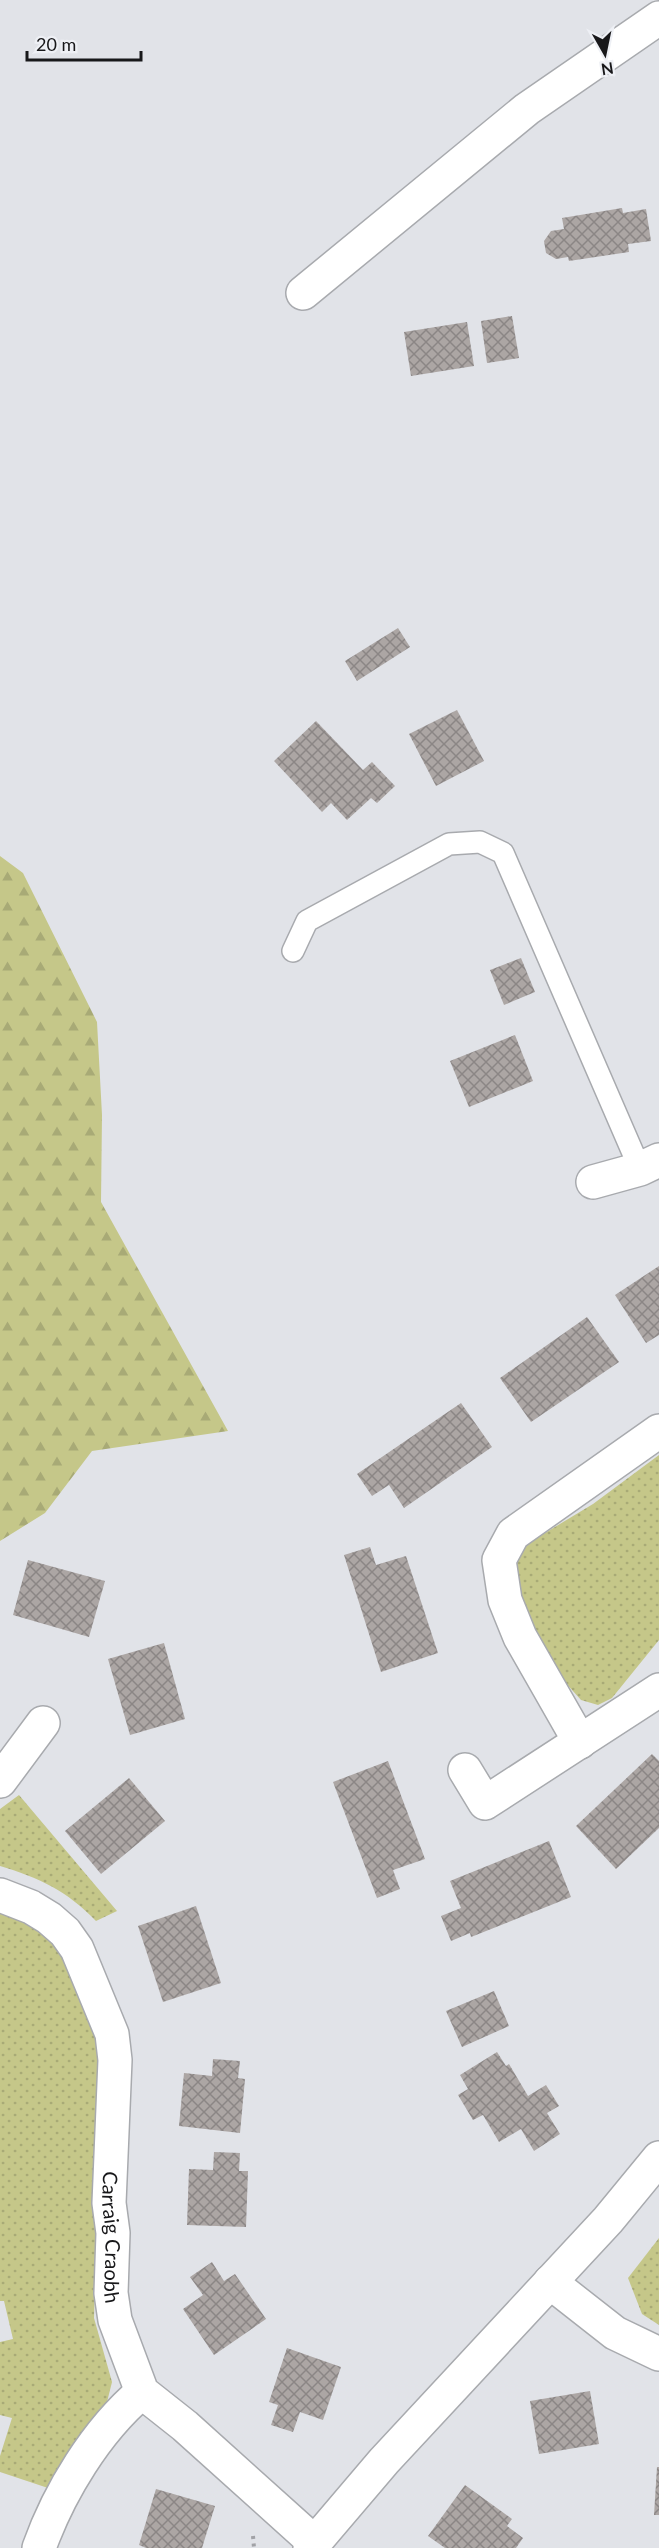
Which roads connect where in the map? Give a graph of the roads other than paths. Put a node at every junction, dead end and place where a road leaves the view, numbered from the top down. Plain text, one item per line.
1 (659, 18) edge
2 (303, 292) dead end
3 (293, 951) dead end
4 (650, 1165) edge
5 (593, 1182) dead end
6 (659, 1431) edge
7 (659, 1690) edge
8 (43, 1724) dead end
9 (580, 1742) junction
10 (465, 1770) dead end
11 (0, 1781) edge
12 (0, 1895) edge
13 (659, 2157) edge
14 (550, 2282) junction
15 (659, 2354) edge
16 (142, 2392) junction
17 (313, 2546) edge
18 (39, 2548) edge

1 - 2 street
3 - 4 lane
4 - 5 street
6 - 9 street
7 - 9 street
8 - 11 street
9 - 10 street
12 - 16 street, Carraig Craobh
13 - 14 street
14 - 15 street
14 - 17 street
16 - 17 street
16 - 18 street

